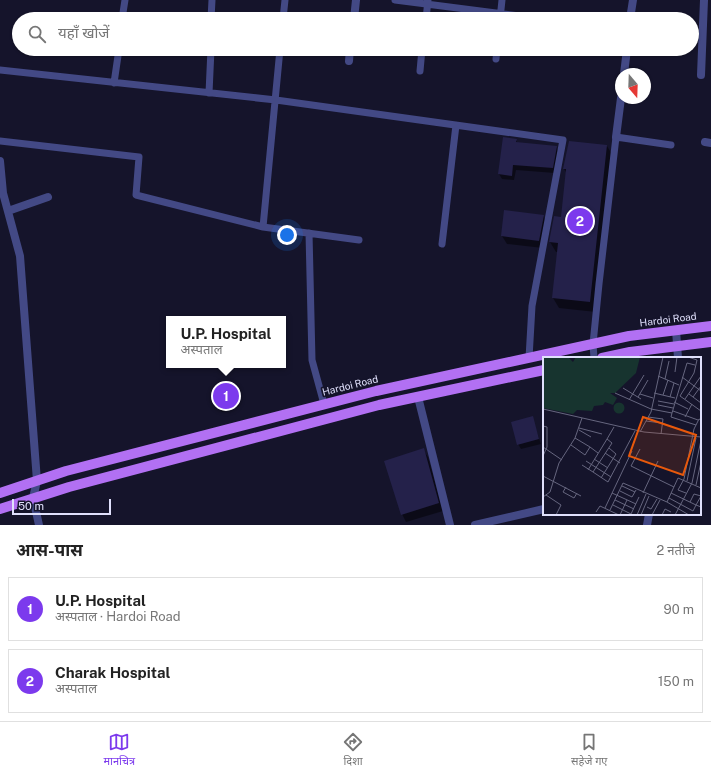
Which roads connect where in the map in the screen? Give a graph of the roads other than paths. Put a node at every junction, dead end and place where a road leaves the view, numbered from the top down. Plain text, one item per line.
1 (125, 0) edge
2 (212, 0) edge
3 (285, 0) edge
4 (356, 0) edge
5 (395, 0) edge
6 (502, 0) edge
7 (633, 0) edge
8 (704, 0) edge
9 (428, 2) edge
10 (123, 12) edge
11 (211, 12) edge
12 (284, 12) edge
13 (355, 12) edge
14 (427, 12) edge
15 (480, 12) edge
16 (501, 12) edge
17 (631, 12) edge
18 (118, 56) edge
19 (211, 56) edge
20 (279, 56) edge
21 (349, 56) edge
22 (421, 56) edge
23 (496, 56) edge
24 (626, 56) edge
25 (496, 59) dead end
26 (349, 61) dead end
27 (625, 68) edge
28 (0, 70) edge
29 (420, 71) dead end
30 (701, 75) dead end
31 (114, 83) junction
32 (209, 93) junction
33 (276, 100) junction
34 (620, 104) edge
35 (456, 125) junction
36 (616, 137) junction
37 (0, 141) edge
38 (671, 145) dead end
39 (0, 161) edge
40 (48, 197) dead end
41 (8, 211) junction
42 (263, 227) junction
43 (309, 233) junction
44 (358, 240) dead end
45 (442, 244) dead end
46 (711, 326) edge
47 (676, 330) junction
48 (711, 342) edge
49 (593, 344) junction
50 (678, 346) junction
51 (594, 357) edge
52 (607, 357) edge
53 (678, 357) edge
54 (529, 358) junction
55 (543, 370) edge
56 (418, 397) junction
57 (324, 404) junction
58 (37, 481) junction
59 (0, 493) edge
60 (33, 498) junction
61 (0, 509) edge
62 (543, 509) edge
63 (650, 515) edge
64 (38, 525) edge
65 (450, 525) edge
66 (475, 525) edge
67 (647, 525) edge

1 - 10 lane
2 - 11 lane
3 - 12 lane
4 - 13 street
5 - 9 lane
6 - 16 lane
7 - 17 street
8 - 30 street
9 - 14 lane
9 - 15 lane
18 - 31 lane
19 - 32 lane
20 - 33 lane
21 - 26 street
22 - 29 lane
23 - 25 lane
24 - 27 street
28 - 31 lane
31 - 32 lane
32 - 33 lane
33 - 35 lane
33 - 42 lane
34 - 36 street
35 - 45 lane
35 - 54 lane
36 - 38 lane
36 - 49 lane
37 - 42 lane
39 - 41 street
40 - 41 street
41 - 58 street
42 - 43 lane
43 - 44 lane
43 - 57 lane
46 - 47 main road, Hardoi Road
47 - 49 main road, Hardoi Road
47 - 50 street
48 - 50 main road
49 - 51 lane
49 - 54 main road, Hardoi Road
50 - 52 main road
50 - 53 street
54 - 57 main road, Hardoi Road
55 - 56 main road
56 - 60 main road
56 - 65 street
57 - 58 main road, Hardoi Road
58 - 59 main road, Hardoi Road
58 - 60 street
60 - 61 main road
60 - 64 street
62 - 66 street
63 - 67 street

